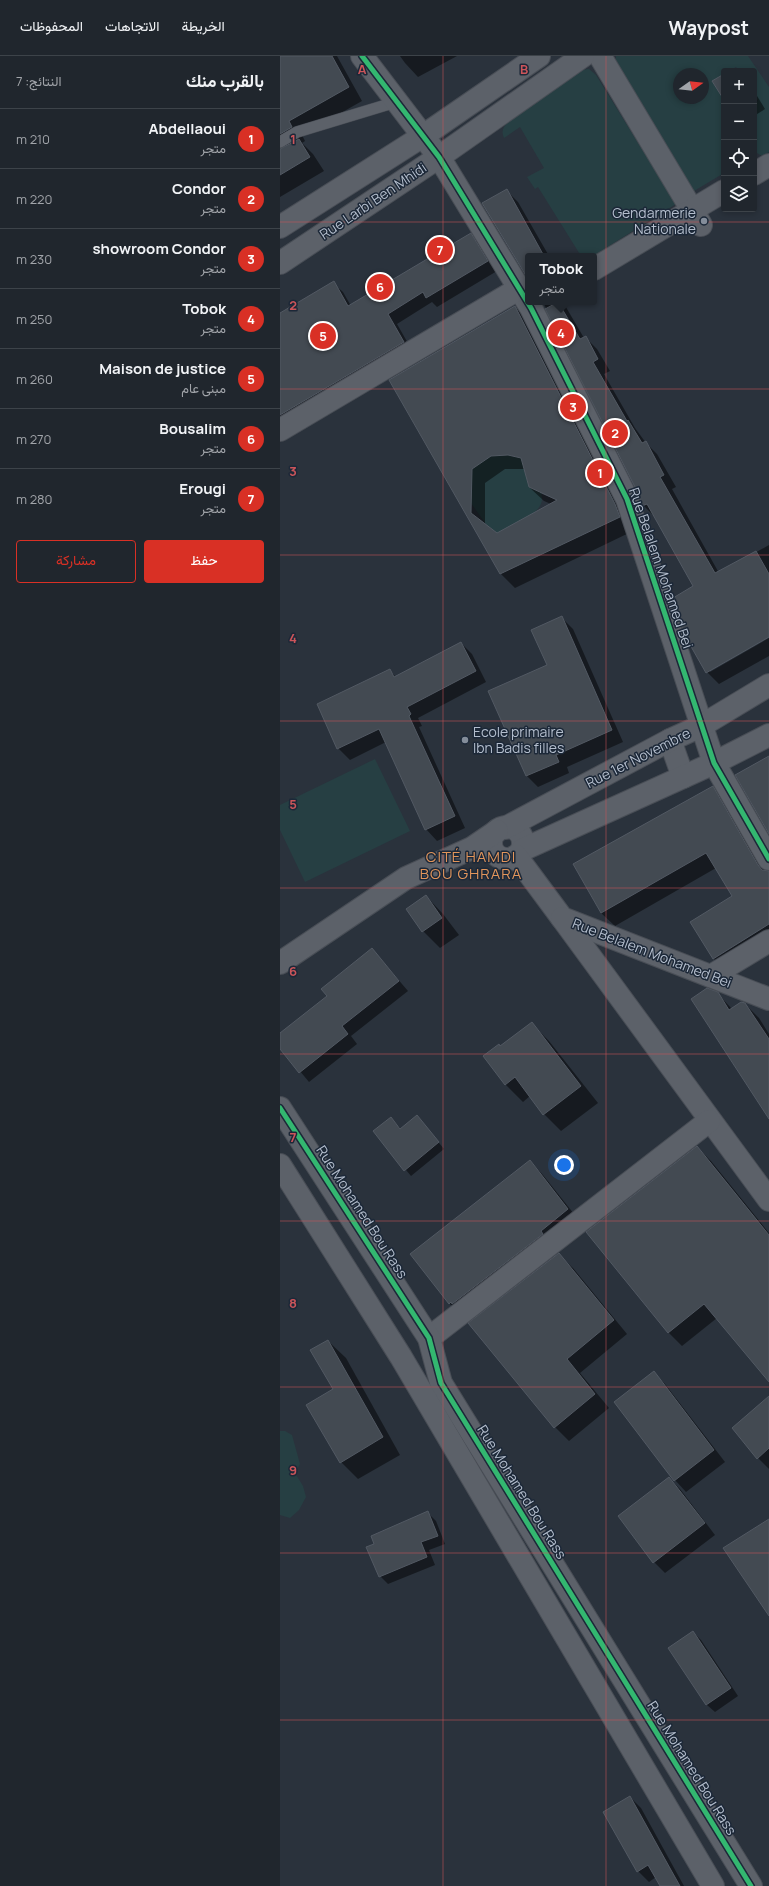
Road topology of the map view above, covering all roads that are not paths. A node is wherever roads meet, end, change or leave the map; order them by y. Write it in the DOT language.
graph roads {
  1 [pos="362,56"];
  2 [pos="539,56"];
  3 [pos="583,56"];
  4 [pos="600,56"];
  5 [pos="396,102"];
  6 [pos="423,136"];
  7 [pos="280,142"];
  8 [pos="439,158"];
  9 [pos="769,165"];
  10 [pos="757,172"];
  11 [pos="721,194"];
  12 [pos="696,217"];
  13 [pos="280,227"];
  14 [pos="280,263"];
  15 [pos="597,267"];
  16 [pos="520,288"];
  17 [pos="525,293"];
  18 [pos="536,305"];
  19 [pos="280,430"];
  20 [pos="769,685"];
  21 [pos="701,726"];
  22 [pos="769,735"];
  23 [pos="670,740"];
  24 [pos="714,763"];
  25 [pos="684,777"];
  26 [pos="501,829"];
  27 [pos="472,848"];
  28 [pos="513,855"];
  29 [pos="769,859"];
  30 [pos="562,918"];
  31 [pos="322,933"];
  32 [pos="769,941"];
  33 [pos="280,946"];
  34 [pos="280,963"];
  35 [pos="711,976"];
  36 [pos="769,999"];
  37 [pos="281,1112"];
  38 [pos="709,1120"];
  39 [pos="280,1165"];
  40 [pos="769,1200"];
  41 [pos="429,1338"];
  42 [pos="401,1357"];
  43 [pos="714,1886"];
  44 [pos="751,1886"];
  1 -- 5 [label="street, Rue Belalem Mohamed Bei"];
  2 -- 6 [label="street, Rue Larbi Ben Mhidi"];
  3 -- 8 [label="street, Rue Larbi Ben Mhidi"];
  4 -- 12 [label="street"];
  5 -- 6 [label="street, Rue Belalem Mohamed Bei"];
  5 -- 7 [label="lane"];
  6 -- 8 [label="street, Rue Belalem Mohamed Bei"];
  6 -- 13 [label="street, Rue Larbi Ben Mhidi"];
  8 -- 14 [label="street, Rue Larbi Ben Mhidi"];
  8 -- 16 [label="street, Rue Belalem Mohamed Bei"];
  9 -- 10 [label="street"];
  11 -- 12 [label="street"];
  12 -- 15 [label="street"];
  16 -- 17 [label="street, Rue Belalem Mohamed Bei"];
  16 -- 19 [label="street"];
  18 -- 21 [label="street, Rue Belalem Mohamed Bei"];
  20 -- 21 [label="street, Rue 1er Novembre"];
  21 -- 23 [label="street, Rue 1er Novembre"];
  21 -- 24 [label="street, Rue Belalem Mohamed Bei"];
  22 -- 24 [label="street"];
  23 -- 25 [label="street"];
  23 -- 26 [label="street, Rue 1er Novembre"];
  24 -- 25 [label="street"];
  24 -- 29 [label="street, Rue Belalem Mohamed Bei"];
  25 -- 28 [label="street"];
  26 -- 27 [label="street, Rue 1er Novembre"];
  26 -- 28 [label="street"];
  27 -- 28 [label="street"];
  27 -- 31 [label="street"];
  28 -- 30 [label="street, Rue Belalem Mohamed Bei"];
  30 -- 35 [label="street, Rue Belalem Mohamed Bei"];
  30 -- 38 [label="street"];
  31 -- 33 [label="street"];
  31 -- 34 [label="street"];
  32 -- 35 [label="street"];
  35 -- 36 [label="street, Rue Belalem Mohamed Bei"];
  37 -- 41 [label="street, Rue Mohamed Bou Rass"];
  38 -- 40 [label="street"];
  38 -- 41 [label="street"];
  39 -- 42 [label="street"];
  41 -- 42 [label="street"];
  41 -- 44 [label="street, Rue Mohamed Bou Rass"];
  42 -- 43 [label="street"];
}
